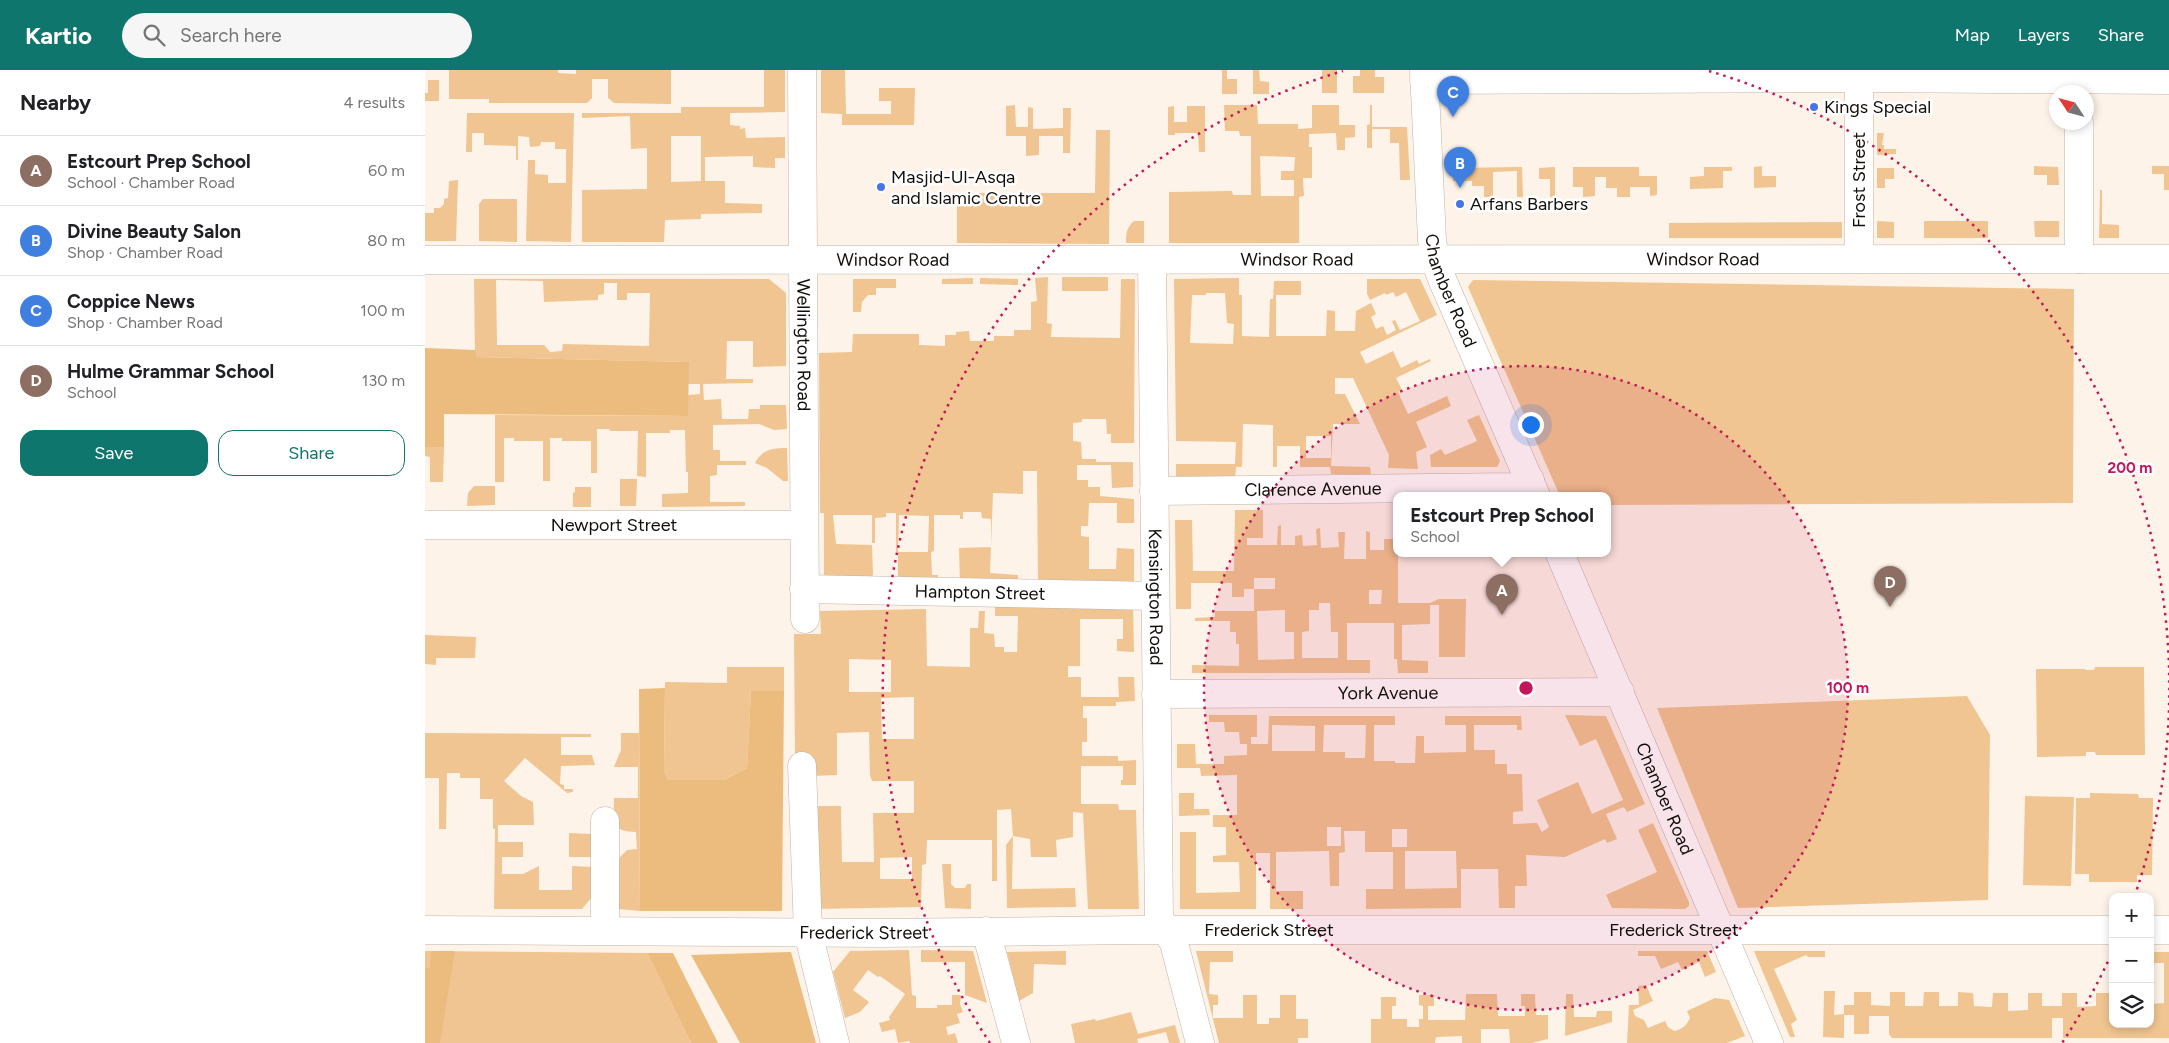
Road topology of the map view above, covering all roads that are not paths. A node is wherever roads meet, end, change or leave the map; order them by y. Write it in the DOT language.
graph roads {
  1 [pos="802,70"];
  2 [pos="1859,74"];
  3 [pos="1424,75"];
  4 [pos="2169,80"];
  5 [pos="2079,81"];
  6 [pos="2079,130"];
  7 [pos="1859,259"];
  8 [pos="2079,259"];
  9 [pos="2169,259"];
  10 [pos="425,260"];
  11 [pos="803,260"];
  12 [pos="1435,260"];
  13 [pos="1152,261"];
  14 [pos="1533,488"];
  15 [pos="1154,491"];
  16 [pos="425,525"];
  17 [pos="803,525"];
  18 [pos="1561,557"];
  19 [pos="804,589"];
  20 [pos="1155,596"];
  21 [pos="805,619"];
  22 [pos="1620,692"];
  23 [pos="1156,694"];
  24 [pos="802,766"];
  25 [pos="610,836"];
  26 [pos="425,930"];
  27 [pos="605,930"];
  28 [pos="986,930"];
  29 [pos="1167,930"];
  30 [pos="1721,930"];
  31 [pos="2109,930"];
  32 [pos="2154,930"];
  33 [pos="2169,930"];
  34 [pos="808,932"];
  35 [pos="835,1043"];
  36 [pos="1016,1043"];
  37 [pos="1200,1043"];
  38 [pos="1769,1043"];
  1 -- 11 [label="street, Wellington Road"];
  2 -- 3 [label="street"];
  2 -- 5 [label="street"];
  2 -- 7 [label="street, Frost Street"];
  3 -- 12 [label="street, Chamber Road"];
  4 -- 5 [label="street"];
  6 -- 8 [label="street"];
  7 -- 8 [label="street, Windsor Road"];
  7 -- 12 [label="street, Windsor Road"];
  8 -- 9 [label="street, Windsor Road"];
  10 -- 11 [label="street, Windsor Road"];
  11 -- 13 [label="street, Windsor Road"];
  11 -- 17 [label="street, Wellington Road"];
  12 -- 13 [label="street, Windsor Road"];
  12 -- 14 [label="street, Chamber Road"];
  13 -- 15 [label="street, Kensington Road"];
  14 -- 15 [label="street, Clarence Avenue"];
  15 -- 20 [label="street, Kensington Road"];
  16 -- 17 [label="street, Newport Street"];
  17 -- 19 [label="street, Wellington Road"];
  18 -- 22 [label="street, Chamber Road"];
  19 -- 20 [label="street, Hampton Street"];
  19 -- 21 [label="street, Wellington Road"];
  20 -- 23 [label="street, Kensington Road"];
  22 -- 23 [label="street, York Avenue"];
  22 -- 30 [label="street, Chamber Road"];
  23 -- 29 [label="street, Kensington Road"];
  24 -- 34 [label="street"];
  25 -- 27 [label="street"];
  26 -- 27 [label="street, Frederick Street"];
  27 -- 34 [label="street, Frederick Street"];
  28 -- 29 [label="street, Frederick Street"];
  28 -- 34 [label="street, Frederick Street"];
  28 -- 36 [label="street"];
  29 -- 30 [label="street, Frederick Street"];
  29 -- 37 [label="street, Kensington Road"];
  30 -- 31 [label="street, Frederick Street"];
  30 -- 38 [label="street, Chamber Road"];
  32 -- 33 [label="street"];
  34 -- 35 [label="street"];
}
